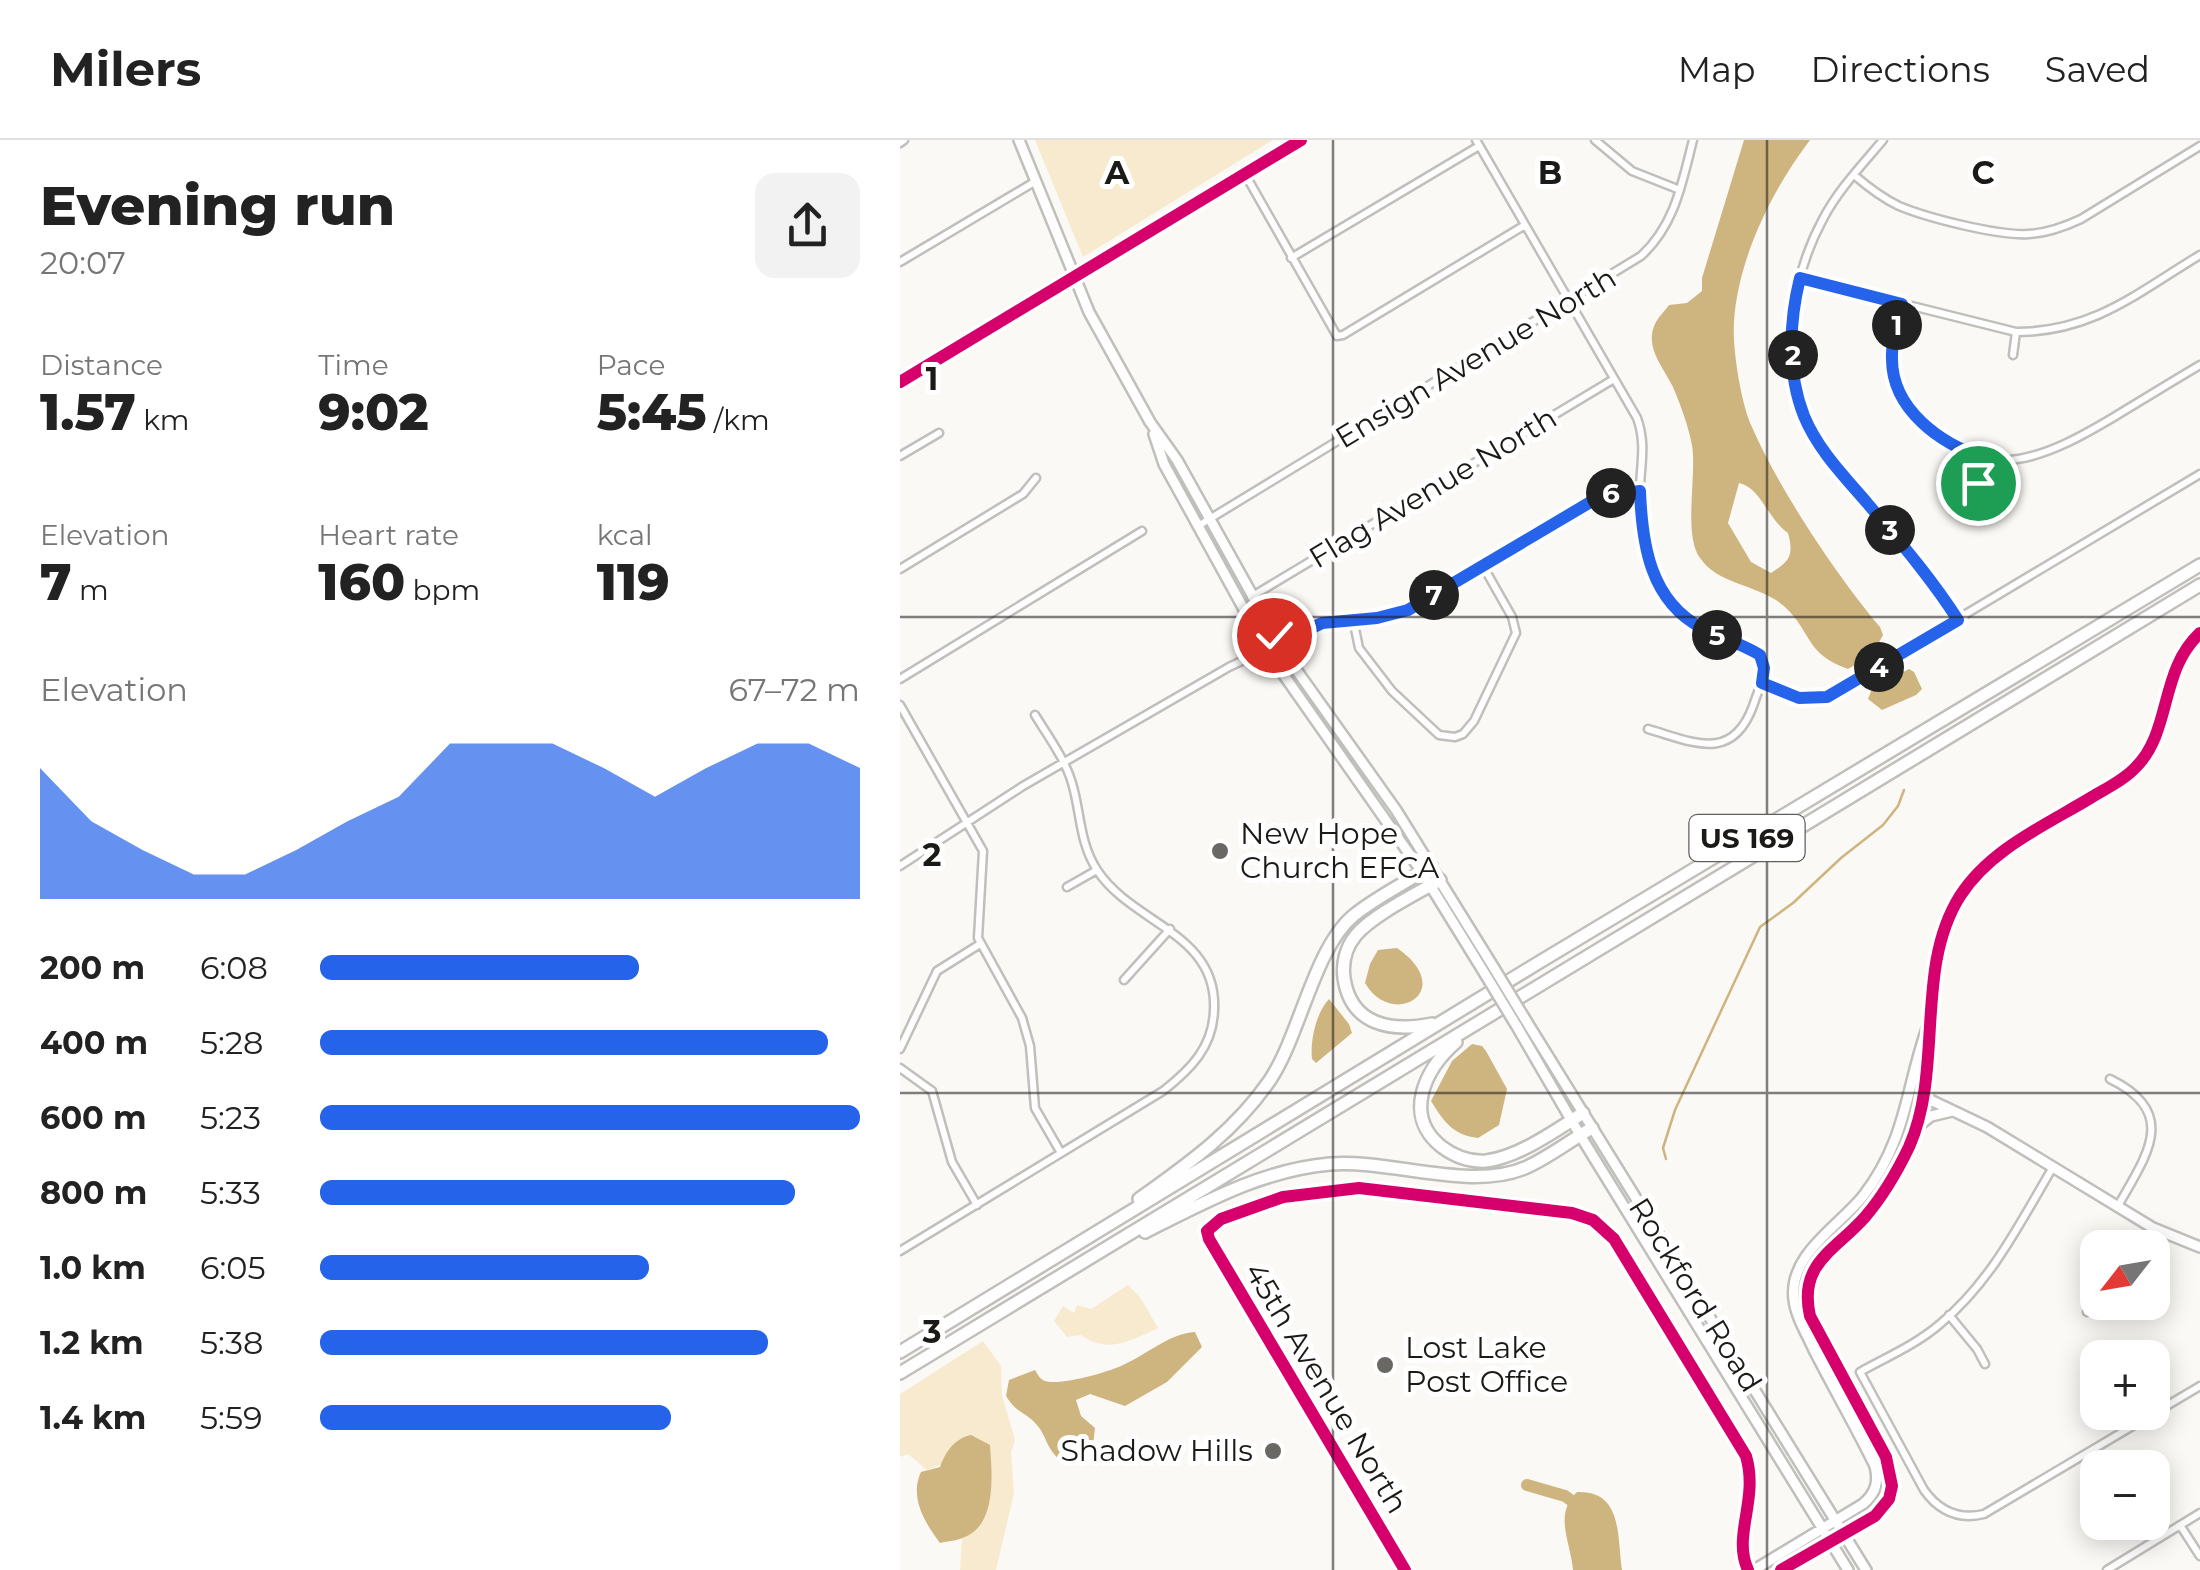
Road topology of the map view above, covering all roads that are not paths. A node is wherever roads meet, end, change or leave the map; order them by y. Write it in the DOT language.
graph roads {
  1 [pos="1019,140"];
  2 [pos="1301,140"];
  3 [pos="1595,140"];
  4 [pos="1693,140"];
  5 [pos="1884,140"];
  6 [pos="1478,143"];
  7 [pos="2200,146"];
  8 [pos="1245,174"];
  9 [pos="1854,175"];
  10 [pos="1036,181"];
  11 [pos="1680,190"];
  12 [pos="1525,226"];
  13 [pos="2200,255"];
  14 [pos="1291,258"];
  15 [pos="900,262"];
  16 [pos="1073,278"];
  17 [pos="1800,278"];
  18 [pos="1569,302"];
  19 [pos="1902,304"];
  20 [pos="2016,332"];
  21 [pos="2013,355"];
  22 [pos="2200,365"];
  23 [pos="1614,379"];
  24 [pos="900,382"];
  25 [pos="1150,422"];
  26 [pos="938,433"];
  27 [pos="900,456"];
  28 [pos="1984,458"];
  29 [pos="2200,474"];
  30 [pos="1036,478"];
  31 [pos="1978,483"];
  32 [pos="1640,491"];
  33 [pos="1209,519"];
  34 [pos="1198,526"];
  35 [pos="1142,532"];
  36 [pos="2200,565"];
  37 [pos="1482,566"];
  38 [pos="900,569"];
  39 [pos="2200,584"];
  40 [pos="1251,596"];
  41 [pos="1353,619"];
  42 [pos="1958,620"];
  43 [pos="2200,633"];
  44 [pos="1279,644"];
  45 [pos="1266,651"];
  46 [pos="900,679"];
  47 [pos="1762,683"];
  48 [pos="900,705"];
  49 [pos="1036,715"];
  50 [pos="1648,729"];
  51 [pos="1063,763"];
  52 [pos="969,824"];
  53 [pos="900,866"];
  54 [pos="1427,869"];
  55 [pos="1098,870"];
  56 [pos="1435,882"];
  57 [pos="1067,887"];
  58 [pos="1170,929"];
  59 [pos="980,944"];
  60 [pos="1124,980"];
  61 [pos="1930,1020"];
  62 [pos="1441,1022"];
  63 [pos="1468,1030"];
  64 [pos="900,1049"];
  65 [pos="900,1068"];
  66 [pos="2110,1079"];
  67 [pos="1912,1092"];
  68 [pos="1925,1098"];
  69 [pos="1954,1110"];
  70 [pos="1578,1116"];
  71 [pos="1915,1129"];
  72 [pos="1586,1131"];
  73 [pos="1061,1154"];
  74 [pos="2053,1167"];
  75 [pos="977,1204"];
  76 [pos="2118,1206"];
  77 [pos="2153,1228"];
  78 [pos="1093,1235"];
  79 [pos="2200,1247"];
  80 [pos="900,1251"];
  81 [pos="1083,1264"];
  82 [pos="1949,1315"];
  83 [pos="900,1352"];
  84 [pos="1985,1364"];
  85 [pos="900,1373"];
  86 [pos="2200,1386"];
  87 [pos="2200,1514"];
  88 [pos="1835,1522"];
  89 [pos="2180,1526"];
  90 [pos="1822,1529"];
  91 [pos="1844,1535"];
  92 [pos="1829,1541"];
  93 [pos="2200,1556"];
  94 [pos="1405,1570"];
  95 [pos="1751,1570"];
  96 [pos="1781,1570"];
  97 [pos="1848,1570"];
  98 [pos="1866,1570"];
  99 [pos="2107,1570"];
  1 -- 10 [label="main road"];
  2 -- 8 [label="main road"];
  3 -- 11 [label="street"];
  4 -- 11 [label="street, Ensign Avenue North"];
  5 -- 9 [label="street"];
  6 -- 12 [label="street"];
  6 -- 14 [label="street"];
  7 -- 9 [label="street"];
  8 -- 14 [label="street"];
  8 -- 16 [label="main road"];
  9 -- 17 [label="street"];
  10 -- 15 [label="street"];
  10 -- 16 [label="main road"];
  11 -- 18 [label="street, Ensign Avenue North"];
  12 -- 14 [label="street"];
  12 -- 18 [label="street"];
  13 -- 20 [label="street"];
  16 -- 24 [label="main road"];
  16 -- 25 [label="main road"];
  17 -- 19 [label="street"];
  17 -- 42 [label="street"];
  18 -- 23 [label="street"];
  18 -- 33 [label="street, Ensign Avenue North"];
  19 -- 20 [label="street"];
  19 -- 28 [label="street"];
  20 -- 21 [label="street"];
  22 -- 28 [label="street"];
  23 -- 32 [label="street"];
  23 -- 40 [label="street, Flag Avenue North"];
  25 -- 33 [label="main road"];
  25 -- 34 [label="main road"];
  26 -- 27 [label="street"];
  28 -- 31 [label="street"];
  29 -- 42 [label="street"];
  30 -- 38 [label="street"];
  32 -- 37 [label="street"];
  32 -- 47 [label="street"];
  33 -- 34 [label="street, Ensign Avenue North"];
  33 -- 40 [label="main road"];
  34 -- 45 [label="main road"];
  35 -- 46 [label="street"];
  36 -- 62 [label="highway, US 169"];
  37 -- 41 [label="street"];
  37 -- 41 [label="street"];
  39 -- 63 [label="highway, US 169"];
  40 -- 44 [label="main road"];
  41 -- 44 [label="street"];
  42 -- 47 [label="street"];
  43 -- 61 [label="main road"];
  44 -- 45 [label="street"];
  44 -- 54 [label="main road"];
  45 -- 51 [label="street"];
  45 -- 54 [label="main road"];
  47 -- 50 [label="street"];
  48 -- 52 [label="street"];
  49 -- 51 [label="street"];
  51 -- 52 [label="street"];
  51 -- 55 [label="street"];
  52 -- 53 [label="street"];
  52 -- 59 [label="street"];
  54 -- 56 [label="main road, Rockford Road"];
  54 -- 78 [label="highway"];
  55 -- 57 [label="street"];
  55 -- 58 [label="street"];
  56 -- 62 [label="highway"];
  56 -- 70 [label="main road, Rockford Road, bridge"];
  58 -- 60 [label="street"];
  58 -- 73 [label="street"];
  59 -- 64 [label="street"];
  59 -- 73 [label="street"];
  61 -- 67 [label="main road"];
  61 -- 68 [label="main road"];
  62 -- 78 [label="highway, US 169"];
  63 -- 70 [label="highway"];
  63 -- 81 [label="highway, US 169"];
  65 -- 75 [label="street"];
  66 -- 76 [label="street"];
  67 -- 68 [label="main road"];
  67 -- 88 [label="main road"];
  68 -- 69 [label="main road"];
  68 -- 71 [label="main road"];
  69 -- 71 [label="main road"];
  69 -- 74 [label="main road"];
  70 -- 72 [label="main road, Rockford Road"];
  71 -- 91 [label="main road"];
  72 -- 81 [label="highway"];
  72 -- 88 [label="main road, Rockford Road"];
  72 -- 90 [label="main road, Rockford Road"];
  73 -- 75 [label="street"];
  74 -- 76 [label="main road"];
  74 -- 82 [label="street"];
  75 -- 80 [label="street"];
  76 -- 77 [label="main road"];
  77 -- 79 [label="main road"];
  78 -- 83 [label="highway, US 169"];
  81 -- 85 [label="highway, US 169"];
  82 -- 84 [label="street"];
  82 -- 86 [label="street"];
  87 -- 89 [label="street"];
  88 -- 90 [label="main road"];
  88 -- 91 [label="main road, Rockford Road"];
  89 -- 93 [label="street"];
  89 -- 99 [label="street"];
  90 -- 92 [label="main road, Rockford Road"];
  90 -- 95 [label="main road"];
  91 -- 92 [label="main road"];
  91 -- 98 [label="main road, Rockford Road"];
  92 -- 96 [label="main road"];
  92 -- 97 [label="main road, Rockford Road"];
  94 -- 95 [label="street, 45th Avenue North"];
}
